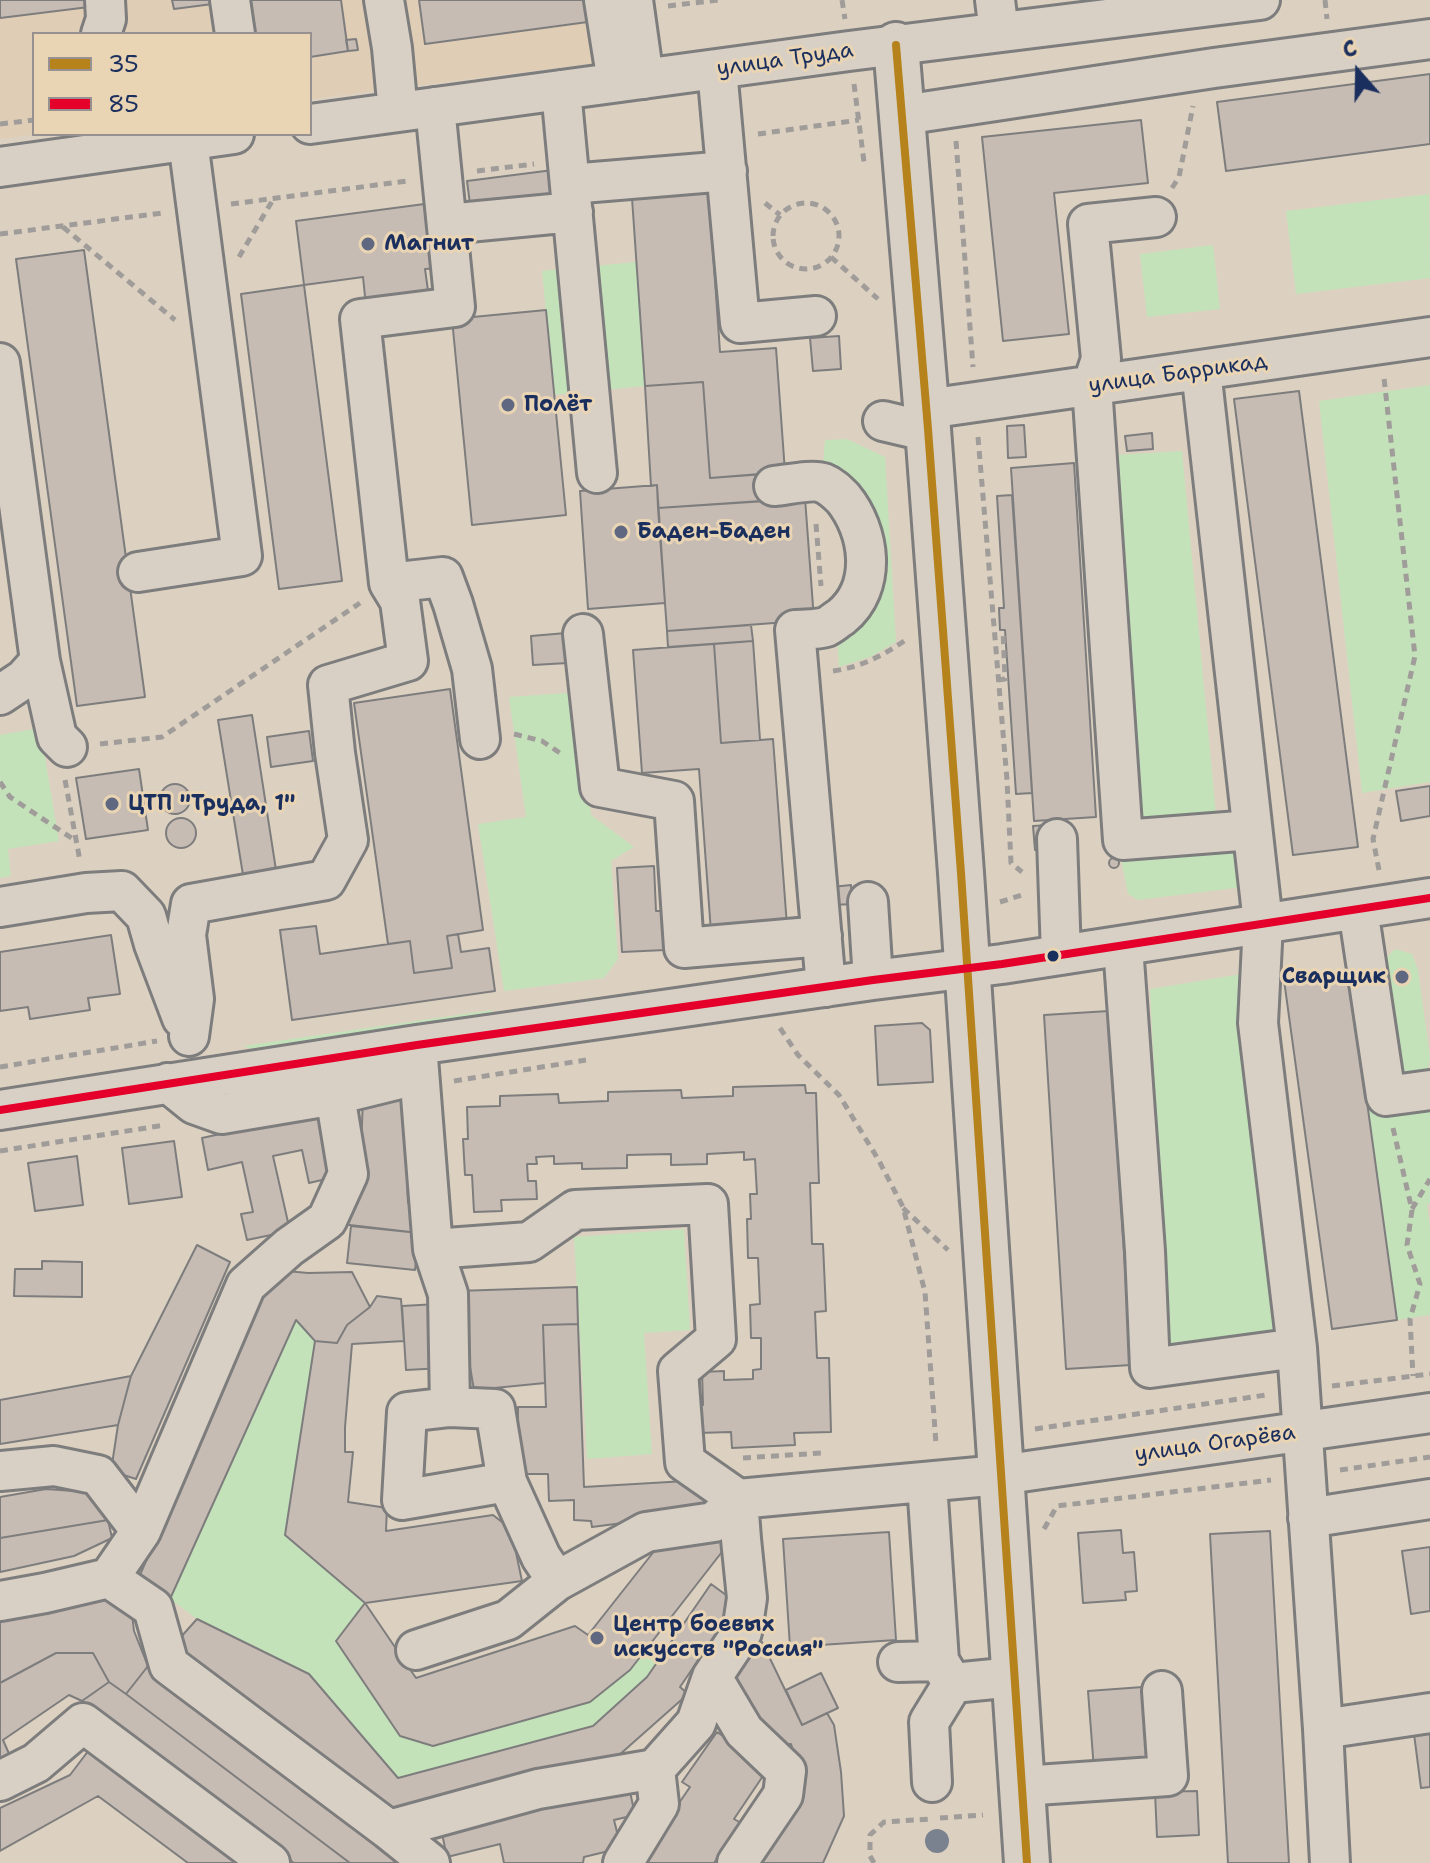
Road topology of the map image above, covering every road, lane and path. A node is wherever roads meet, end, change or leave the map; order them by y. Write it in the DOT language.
graph roads {
  1 [pos="105,0"];
  2 [pos="230,0"];
  3 [pos="384,0"];
  4 [pos="718,0"];
  5 [pos="1242,2"];
  6 [pos="624,3"];
  7 [pos="997,16"];
  8 [pos="102,32"];
  9 [pos="235,32"];
  10 [pos="1430,39"];
  11 [pos="896,45"];
  12 [pos="1225,67"];
  13 [pos="717,69"];
  14 [pos="631,81"];
  15 [pos="561,90"];
  16 [pos="954,106"];
  17 [pos="435,107"];
  18 [pos="398,112"];
  19 [pos="903,115"];
  20 [pos="32,120"];
  21 [pos="0,124"];
  22 [pos="312,124"];
  23 [pos="221,136"];
  24 [pos="188,141"];
  25 [pos="106,143"];
  26 [pos="0,167"];
  27 [pos="727,171"];
  28 [pos="274,198"];
  29 [pos="571,198"];
  30 [pos="1156,217"];
  31 [pos="447,224"];
  32 [pos="62,226"];
  33 [pos="831,257"];
  34 [pos="881,302"];
  35 [pos="210,306"];
  36 [pos="816,316"];
  37 [pos="1430,337"];
  38 [pos="216,354"];
  39 [pos="972,358"];
  40 [pos="0,363"];
  41 [pos="1383,369"];
  42 [pos="1201,370"];
  43 [pos="1092,386"];
  44 [pos="928,419"];
  45 [pos="883,421"];
  46 [pos="597,473"];
  47 [pos="774,486"];
  48 [pos="809,546"];
  49 [pos="810,564"];
  50 [pos="138,572"];
  51 [pos="389,583"];
  52 [pos="1003,630"];
  53 [pos="583,634"];
  54 [pos="909,638"];
  55 [pos="40,661"];
  56 [pos="829,672"];
  57 [pos="998,680"];
  58 [pos="0,695"];
  59 [pos="480,739"];
  60 [pos="62,742"];
  61 [pos="0,782"];
  62 [pos="1252,830"];
  63 [pos="1057,839"];
  64 [pos="77,842"];
  65 [pos="1379,870"];
  66 [pos="86,893"];
  67 [pos="1430,898"];
  68 [pos="868,902"];
  69 [pos="0,907"];
  70 [pos="1358,909"];
  71 [pos="1263,923"];
  72 [pos="822,936"];
  73 [pos="1123,946"];
  74 [pos="684,948"];
  75 [pos="1061,955"];
  76 [pos="967,968"];
  77 [pos="873,980"];
  78 [pos="826,987"];
  79 [pos="689,1007"];
  80 [pos="779,1027"];
  81 [pos="189,1036"];
  82 [pos="417,1045"];
  83 [pos="185,1089"];
  84 [pos="1430,1090"];
  85 [pos="335,1095"];
  86 [pos="1386,1096"];
  87 [pos="0,1110"];
  88 [pos="0,1151"];
  89 [pos="1430,1179"];
  90 [pos="903,1207"];
  91 [pos="1412,1210"];
  92 [pos="433,1249"];
  93 [pos="948,1250"];
  94 [pos="1297,1348"];
  95 [pos="1430,1374"];
  96 [pos="1413,1376"];
  97 [pos="1300,1390"];
  98 [pos="450,1407"];
  99 [pos="1430,1413"];
  100 [pos="1035,1429"];
  101 [pos="1303,1431"];
  102 [pos="936,1444"];
  103 [pos="1430,1457"];
  104 [pos="0,1471"];
  105 [pos="1000,1475"];
  106 [pos="1306,1475"];
  107 [pos="507,1482"];
  108 [pos="927,1483"];
  109 [pos="738,1499"];
  110 [pos="1430,1499"];
  111 [pos="1308,1518"];
  112 [pos="141,1531"];
  113 [pos="1004,1535"];
  114 [pos="109,1578"];
  115 [pos="557,1581"];
  116 [pos="0,1601"];
  117 [pos="416,1650"];
  118 [pos="898,1662"];
  119 [pos="946,1672"];
  120 [pos="712,1677"];
  121 [pos="1014,1677"];
  122 [pos="1162,1691"];
  123 [pos="1430,1713"];
  124 [pos="1323,1729"];
  125 [pos="655,1769"];
  126 [pos="0,1781"];
  127 [pos="932,1782"];
  128 [pos="1022,1786"];
  129 [pos="983,1815"];
  130 [pos="389,1830"];
  131 [pos="270,1863"];
  132 [pos="430,1863"];
  133 [pos="623,1863"];
  134 [pos="737,1863"];
  135 [pos="874,1863"];
  136 [pos="1027,1863"];
  137 [pos="1330,1863"];
  1 -- 8 [label="street"];
  2 -- 9 [label="street"];
  3 -- 18 [label="street"];
  4 -- 6 [label="path"];
  5 -- 7 [label="street, улица Труда"];
  5 -- 12 [label="street"];
  6 -- 14 [label="street"];
  7 -- 11 [label="street, улица Труда"];
  10 -- 12 [label="street"];
  11 -- 13 [label="street, улица Труда"];
  11 -- 19 [label="main road"];
  12 -- 16 [label="street"];
  12 -- 30 [label="path"];
  13 -- 14 [label="street, улица Труда"];
  13 -- 27 [label="street"];
  14 -- 15 [label="street, улица Труда"];
  15 -- 17 [label="street, улица Труда"];
  15 -- 29 [label="street"];
  16 -- 19 [label="street"];
  16 -- 39 [label="path"];
  17 -- 18 [label="street, улица Труда"];
  17 -- 31 [label="street"];
  18 -- 22 [label="street, улица Труда"];
  19 -- 44 [label="main road"];
  20 -- 21 [label="path"];
  23 -- 24 [label="street"];
  24 -- 25 [label="street"];
  24 -- 35 [label="street"];
  25 -- 26 [label="street"];
  27 -- 29 [label="street"];
  27 -- 36 [label="street"];
  28 -- 35 [label="path"];
  29 -- 31 [label="street"];
  29 -- 46 [label="street"];
  30 -- 43 [label="street"];
  31 -- 51 [label="street"];
  32 -- 38 [label="path"];
  33 -- 33 [label="path"];
  33 -- 34 [label="path"];
  35 -- 38 [label="street"];
  37 -- 42 [label="street, улица Баррикад"];
  38 -- 50 [label="street"];
  40 -- 55 [label="street"];
  41 -- 65 [label="path"];
  42 -- 43 [label="street, улица Баррикад"];
  42 -- 62 [label="street"];
  43 -- 44 [label="street, улица Баррикад"];
  43 -- 62 [label="street"];
  44 -- 45 [label="street, улица Баррикад"];
  44 -- 76 [label="main road"];
  47 -- 72 [label="street"];
  48 -- 49 [label="path"];
  51 -- 59 [label="street"];
  51 -- 60 [label="path"];
  51 -- 81 [label="street"];
  52 -- 57 [label="path"];
  53 -- 74 [label="street"];
  54 -- 56 [label="path"];
  55 -- 58 [label="street"];
  55 -- 60 [label="street"];
  60 -- 64 [label="path"];
  61 -- 64 [label="path"];
  62 -- 71 [label="street"];
  63 -- 75 [label="street"];
  64 -- 66 [label="path"];
  66 -- 69 [label="street"];
  66 -- 81 [label="street"];
  67 -- 70 [label="street"];
  68 -- 77 [label="street"];
  70 -- 71 [label="street"];
  70 -- 86 [label="street"];
  71 -- 73 [label="street"];
  71 -- 94 [label="street"];
  72 -- 74 [label="street"];
  72 -- 78 [label="street"];
  73 -- 75 [label="street"];
  73 -- 94 [label="street"];
  74 -- 79 [label="street"];
  75 -- 76 [label="street"];
  76 -- 77 [label="street"];
  76 -- 105 [label="main road"];
  77 -- 78 [label="street"];
  78 -- 79 [label="street"];
  79 -- 82 [label="street"];
  80 -- 90 [label="path"];
  81 -- 83 [label="street"];
  82 -- 83 [label="street"];
  82 -- 85 [label="street"];
  82 -- 92 [label="street"];
  83 -- 85 [label="street"];
  83 -- 87 [label="street"];
  83 -- 88 [label="path"];
  84 -- 86 [label="street"];
  85 -- 112 [label="street"];
  86 -- 91 [label="path"];
  89 -- 91 [label="path"];
  90 -- 93 [label="path"];
  90 -- 102 [label="path"];
  91 -- 96 [label="path"];
  92 -- 98 [label="street"];
  92 -- 109 [label="street"];
  94 -- 97 [label="street"];
  95 -- 96 [label="path"];
  96 -- 97 [label="path"];
  97 -- 100 [label="path"];
  97 -- 101 [label="street"];
  98 -- 107 [label="street"];
  98 -- 107 [label="street"];
  99 -- 101 [label="street, улица Огарёва"];
  101 -- 105 [label="street, улица Огарёва"];
  101 -- 106 [label="street"];
  103 -- 106 [label="path"];
  104 -- 112 [label="street"];
  105 -- 108 [label="street, улица Огарёва"];
  105 -- 113 [label="main road"];
  106 -- 111 [label="street"];
  106 -- 113 [label="path"];
  107 -- 115 [label="street"];
  108 -- 109 [label="street, улица Огарёва"];
  108 -- 119 [label="street"];
  109 -- 115 [label="street"];
  109 -- 120 [label="street"];
  110 -- 111 [label="street"];
  111 -- 124 [label="street"];
  112 -- 114 [label="street"];
  113 -- 121 [label="main road"];
  114 -- 116 [label="street"];
  114 -- 130 [label="street"];
  115 -- 117 [label="street"];
  118 -- 119 [label="street"];
  119 -- 121 [label="street"];
  119 -- 127 [label="street"];
  120 -- 125 [label="street"];
  120 -- 134 [label="street"];
  121 -- 128 [label="main road"];
  122 -- 128 [label="street"];
  123 -- 124 [label="street"];
  124 -- 137 [label="street"];
  125 -- 130 [label="street"];
  125 -- 133 [label="street"];
  126 -- 131 [label="street"];
  128 -- 136 [label="main road"];
  129 -- 135 [label="path"];
  130 -- 132 [label="street"];
}
